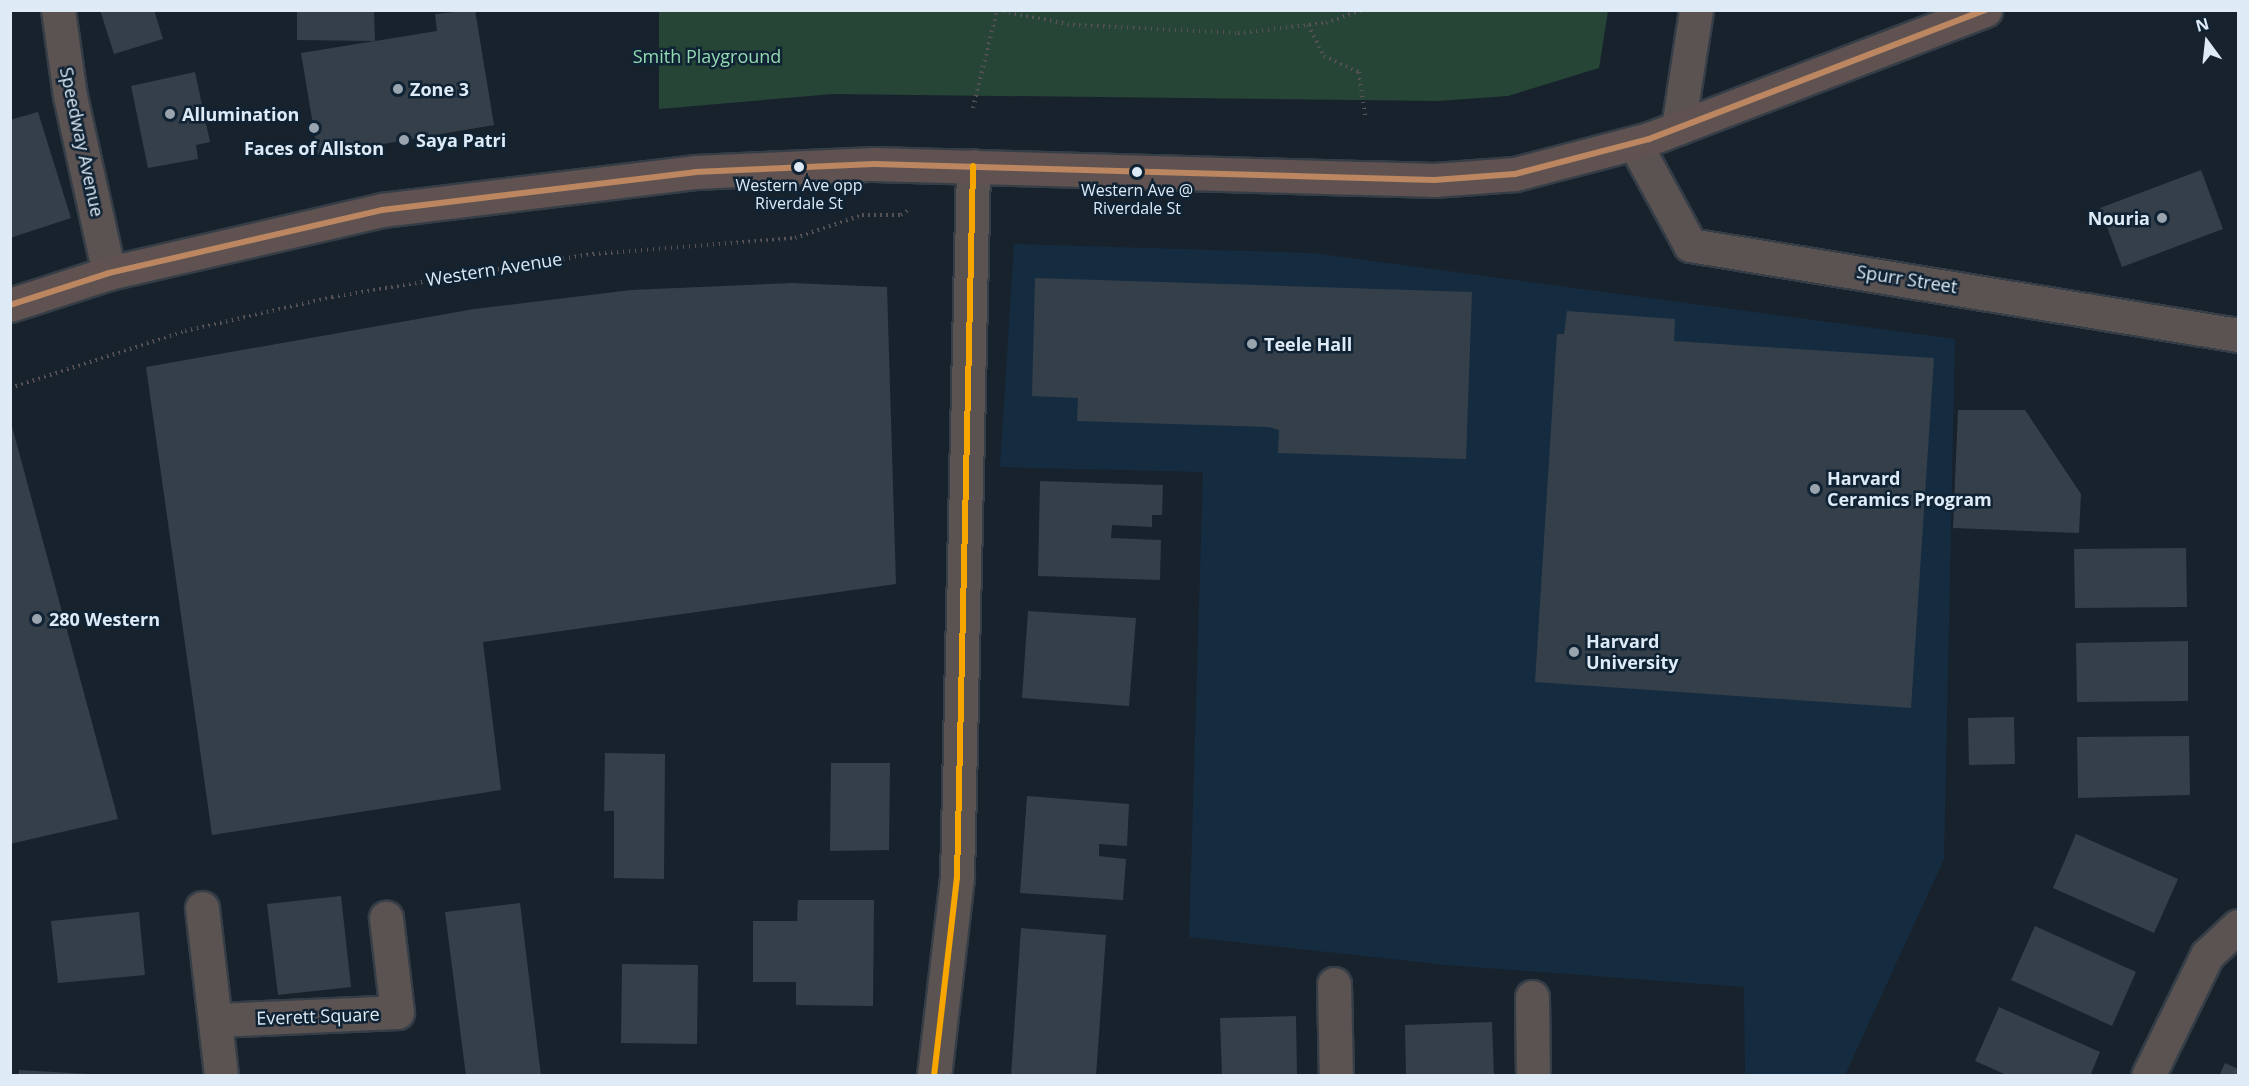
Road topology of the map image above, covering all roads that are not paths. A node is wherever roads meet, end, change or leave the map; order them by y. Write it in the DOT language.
graph roads {
  1 [pos="58,10"];
  2 [pos="1696,10"];
  3 [pos="1985,10"];
  4 [pos="1678,128"];
  5 [pos="1635,144"];
  6 [pos="973,166"];
  7 [pos="110,273"];
  8 [pos="10,305"];
  9 [pos="2238,335"];
  10 [pos="202,908"];
  11 [pos="386,918"];
  12 [pos="2238,926"];
  13 [pos="1334,984"];
  14 [pos="1532,997"];
  15 [pos="216,1020"];
  16 [pos="221,1076"];
  17 [pos="934,1076"];
  18 [pos="1336,1076"];
  19 [pos="1533,1076"];
  20 [pos="2148,1076"];
  1 -- 7 [label="street, Speedway Avenue"];
  2 -- 4 [label="street"];
  3 -- 4 [label="main road"];
  4 -- 5 [label="main road"];
  5 -- 6 [label="main road"];
  5 -- 9 [label="street, Spurr Street"];
  6 -- 7 [label="main road"];
  6 -- 17 [label="street"];
  7 -- 8 [label="main road"];
  10 -- 15 [label="street"];
  11 -- 15 [label="street, Everett Square"];
  12 -- 20 [label="street"];
  13 -- 18 [label="street"];
  14 -- 19 [label="street"];
  15 -- 16 [label="street"];
}
